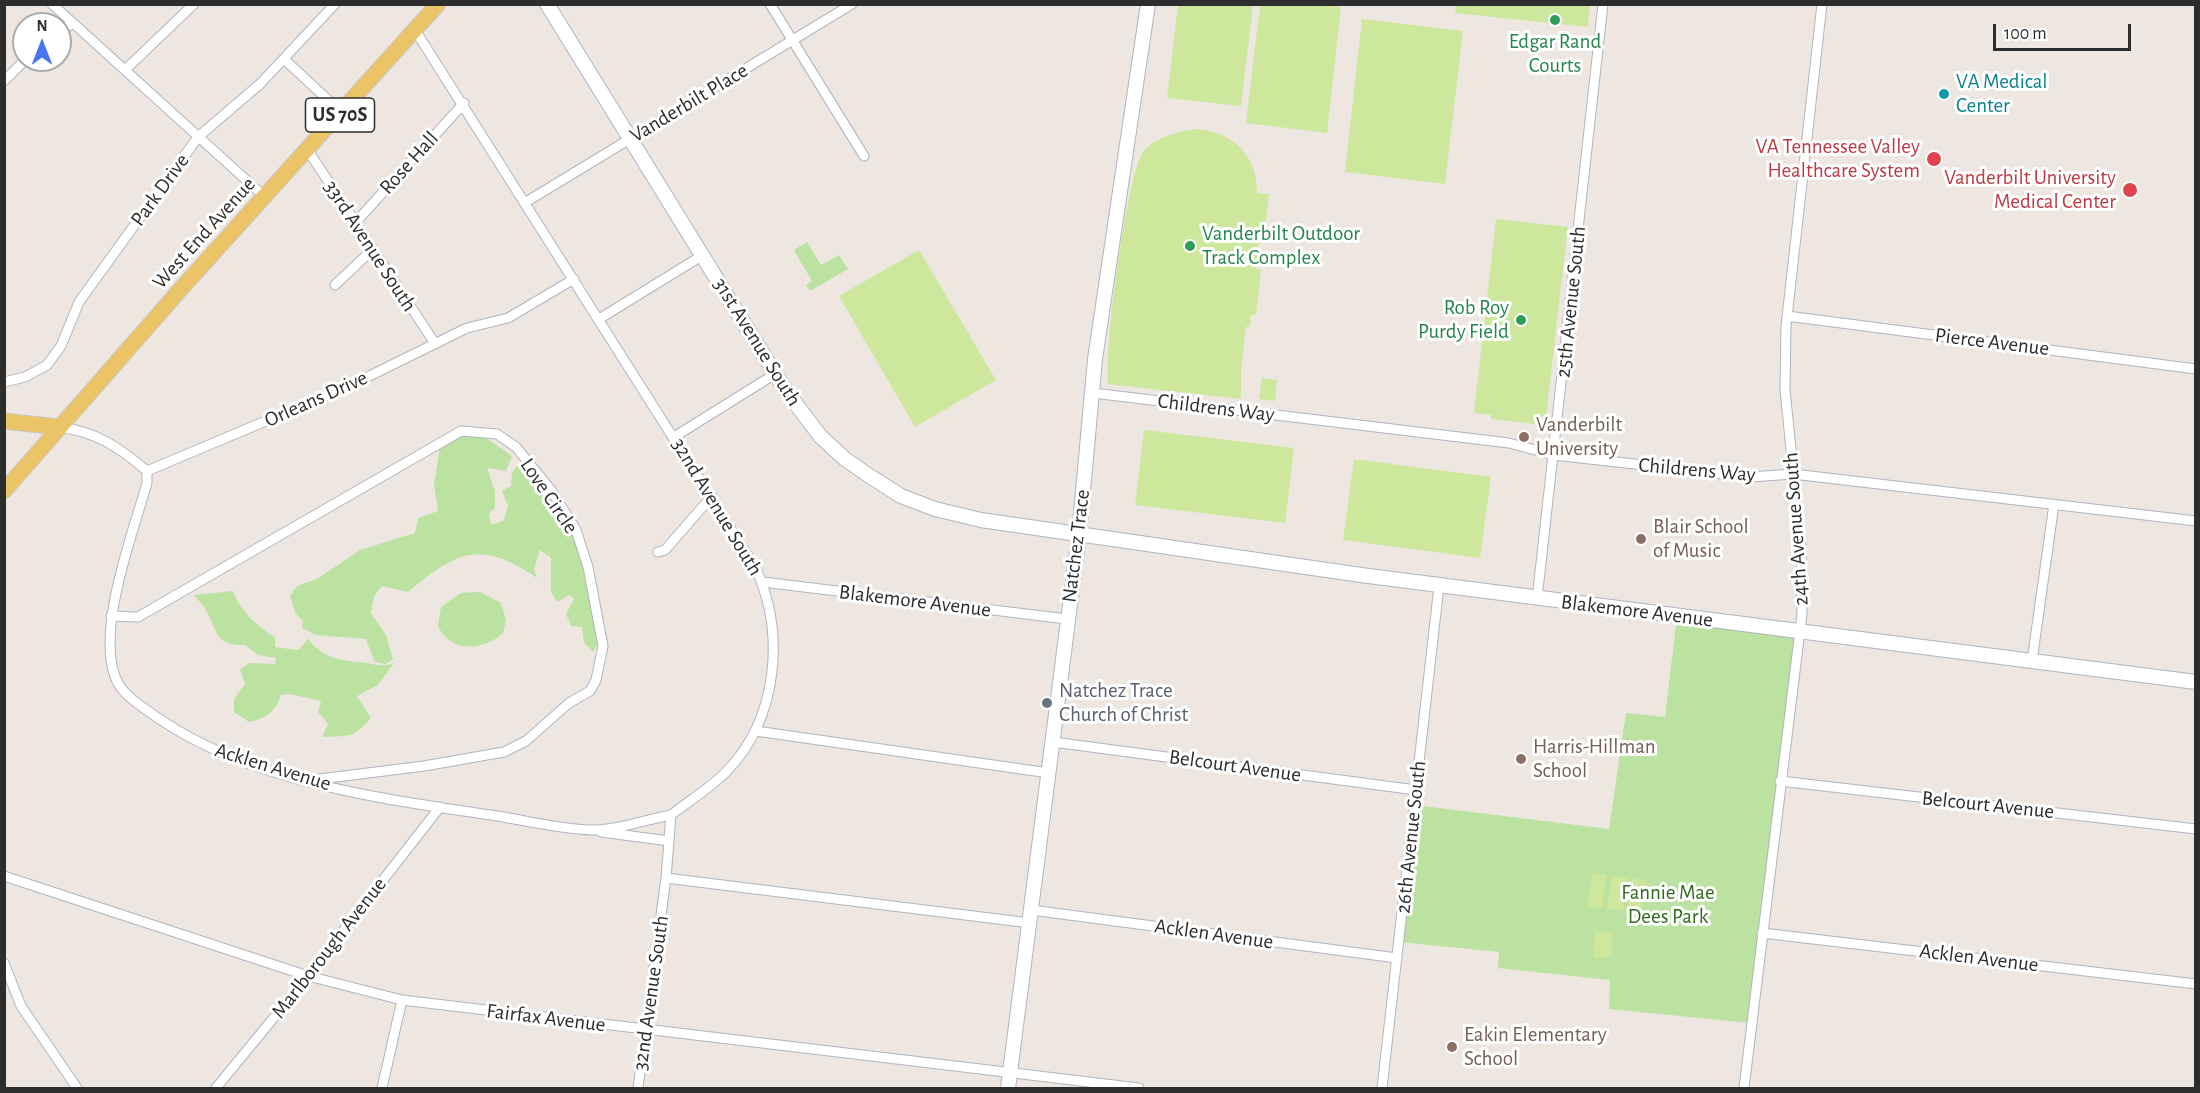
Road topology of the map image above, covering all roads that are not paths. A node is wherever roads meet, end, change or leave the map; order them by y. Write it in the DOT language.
graph roads {
  1 [pos="194,4"];
  2 [pos="335,4"];
  3 [pos="546,4"];
  4 [pos="770,4"];
  5 [pos="852,4"];
  6 [pos="1148,4"];
  7 [pos="1603,4"];
  8 [pos="1821,4"];
  9 [pos="431,7"];
  10 [pos="72,23"];
  11 [pos="415,30"];
  12 [pos="792,41"];
  13 [pos="284,59"];
  14 [pos="126,69"];
  15 [pos="464,103"];
  16 [pos="342,113"];
  17 [pos="198,137"];
  18 [pos="630,138"];
  19 [pos="307,149"];
  20 [pos="864,156"];
  21 [pos="265,197"];
  22 [pos="526,201"];
  23 [pos="355,223"];
  24 [pos="372,250"];
  25 [pos="703,255"];
  26 [pos="574,279"];
  27 [pos="335,285"];
  28 [pos="1787,316"];
  29 [pos="599,318"];
  30 [pos="434,342"];
  31 [pos="2196,369"];
  32 [pos="775,374"];
  33 [pos="4,382"];
  34 [pos="1093,393"];
  35 [pos="4,420"];
  36 [pos="58,428"];
  37 [pos="674,437"];
  38 [pos="1554,455"];
  39 [pos="147,471"];
  40 [pos="1793,474"];
  41 [pos="4,491"];
  42 [pos="712,496"];
  43 [pos="2054,504"];
  44 [pos="2196,520"];
  45 [pos="1079,535"];
  46 [pos="658,552"];
  47 [pos="763,582"];
  48 [pos="1439,585"];
  49 [pos="1537,599"];
  50 [pos="111,616"];
  51 [pos="1067,619"];
  52 [pos="1799,631"];
  53 [pos="2032,661"];
  54 [pos="2196,682"];
  55 [pos="756,731"];
  56 [pos="1053,742"];
  57 [pos="1049,773"];
  58 [pos="304,780"];
  59 [pos="1780,781"];
  60 [pos="1416,790"];
  61 [pos="440,807"];
  62 [pos="671,815"];
  63 [pos="2196,829"];
  64 [pos="593,831"];
  65 [pos="669,841"];
  66 [pos="4,876"];
  67 [pos="666,878"];
  68 [pos="1030,917"];
  69 [pos="1761,933"];
  70 [pos="1397,958"];
  71 [pos="4,963"];
  72 [pos="308,976"];
  73 [pos="2196,984"];
  74 [pos="402,1000"];
  75 [pos="645,1031"];
  76 [pos="1008,1082"];
  77 [pos="77,1089"];
  78 [pos="216,1089"];
  79 [pos="382,1089"];
  80 [pos="638,1089"];
  81 [pos="1139,1089"];
  82 [pos="1382,1089"];
  83 [pos="1744,1089"];
  1 -- 14 [label="street"];
  2 -- 13 [label="street, Park Drive"];
  3 -- 18 [label="main road, 31st Avenue South"];
  4 -- 12 [label="street"];
  5 -- 12 [label="street, Vanderbilt Place"];
  6 -- 34 [label="main road, Natchez Trace"];
  7 -- 38 [label="street, 25th Avenue South"];
  8 -- 28 [label="street, 24th Avenue South"];
  9 -- 11 [label="main road, West End Avenue / US 70S"];
  10 -- 14 [label="street"];
  11 -- 15 [label="street, 32nd Avenue South"];
  11 -- 16 [label="main road, West End Avenue / US 70S"];
  12 -- 18 [label="street, Vanderbilt Place"];
  12 -- 20 [label="street"];
  13 -- 16 [label="street"];
  13 -- 17 [label="street, Park Drive"];
  14 -- 17 [label="street"];
  15 -- 22 [label="street, 32nd Avenue South"];
  15 -- 23 [label="street, Rose Hall"];
  16 -- 19 [label="main road, West End Avenue / US 70S"];
  17 -- 21 [label="street"];
  17 -- 33 [label="street, Park Drive"];
  18 -- 22 [label="street, Vanderbilt Place"];
  18 -- 25 [label="main road, 31st Avenue South"];
  19 -- 21 [label="main road, West End Avenue / US 70S"];
  19 -- 23 [label="street, 33rd Avenue South"];
  21 -- 36 [label="main road, West End Avenue / US 70S"];
  22 -- 26 [label="street, 32nd Avenue South"];
  23 -- 24 [label="street, 33rd Avenue South"];
  24 -- 27 [label="street"];
  24 -- 30 [label="street, 33rd Avenue South"];
  25 -- 29 [label="street"];
  25 -- 32 [label="main road, 31st Avenue South"];
  26 -- 29 [label="street, 32nd Avenue South"];
  26 -- 30 [label="street, Orleans Drive"];
  28 -- 31 [label="street, Pierce Avenue"];
  28 -- 40 [label="street, 24th Avenue South"];
  29 -- 37 [label="street, 32nd Avenue South"];
  30 -- 39 [label="street, Orleans Drive"];
  32 -- 37 [label="street"];
  32 -- 45 [label="main road, 31st Avenue South"];
  34 -- 38 [label="street, Childrens Way"];
  34 -- 45 [label="main road, Natchez Trace"];
  35 -- 36 [label="main road"];
  36 -- 39 [label="street"];
  36 -- 41 [label="main road, West End Avenue / US 70S"];
  37 -- 42 [label="street, 32nd Avenue South"];
  38 -- 40 [label="street, Childrens Way"];
  38 -- 49 [label="street, 25th Avenue South"];
  39 -- 50 [label="street, Acklen Avenue"];
  40 -- 43 [label="street, Childrens Way"];
  40 -- 52 [label="street, 24th Avenue South"];
  42 -- 46 [label="street"];
  42 -- 47 [label="street, 32nd Avenue South"];
  43 -- 44 [label="street, Childrens Way"];
  43 -- 53 [label="street"];
  45 -- 48 [label="main road, Blakemore Avenue"];
  45 -- 51 [label="main road, Natchez Trace"];
  47 -- 51 [label="street, Blakemore Avenue"];
  47 -- 55 [label="street, 32nd Avenue South"];
  48 -- 49 [label="main road, Blakemore Avenue"];
  48 -- 60 [label="street, 26th Avenue South"];
  49 -- 52 [label="main road, Blakemore Avenue"];
  50 -- 58 [label="street, Acklen Avenue"];
  50 -- 58 [label="street, Love Circle"];
  51 -- 56 [label="main road, Natchez Trace"];
  52 -- 53 [label="main road, Blakemore Avenue"];
  52 -- 59 [label="street, 24th Avenue South"];
  53 -- 54 [label="main road, Blakemore Avenue"];
  55 -- 57 [label="street"];
  55 -- 62 [label="street, 32nd Avenue South"];
  56 -- 57 [label="main road, Natchez Trace"];
  56 -- 60 [label="street, Belcourt Avenue"];
  57 -- 68 [label="main road, Natchez Trace"];
  58 -- 61 [label="street, Acklen Avenue"];
  59 -- 63 [label="street, Belcourt Avenue"];
  59 -- 69 [label="street, 24th Avenue South"];
  60 -- 70 [label="street, 26th Avenue South"];
  61 -- 64 [label="street, Acklen Avenue"];
  61 -- 72 [label="street, Marlborough Avenue"];
  62 -- 64 [label="street, Acklen Avenue"];
  62 -- 65 [label="street, 32nd Avenue South"];
  64 -- 65 [label="street, Acklen Avenue"];
  65 -- 67 [label="street, 32nd Avenue South"];
  66 -- 72 [label="street, Fairfax Avenue"];
  67 -- 68 [label="street, Acklen Avenue"];
  67 -- 75 [label="street, 32nd Avenue South"];
  68 -- 70 [label="street, Acklen Avenue"];
  68 -- 76 [label="main road, Natchez Trace"];
  69 -- 73 [label="street, Acklen Avenue"];
  69 -- 83 [label="street, 24th Avenue South"];
  70 -- 82 [label="street, 26th Avenue South"];
  71 -- 77 [label="street"];
  72 -- 74 [label="street, Fairfax Avenue"];
  72 -- 78 [label="street, Marlborough Avenue"];
  74 -- 75 [label="street, Fairfax Avenue"];
  74 -- 79 [label="street"];
  75 -- 76 [label="street, Fairfax Avenue"];
  75 -- 80 [label="street, 32nd Avenue South"];
  76 -- 81 [label="street, Fairfax Avenue"];
}
